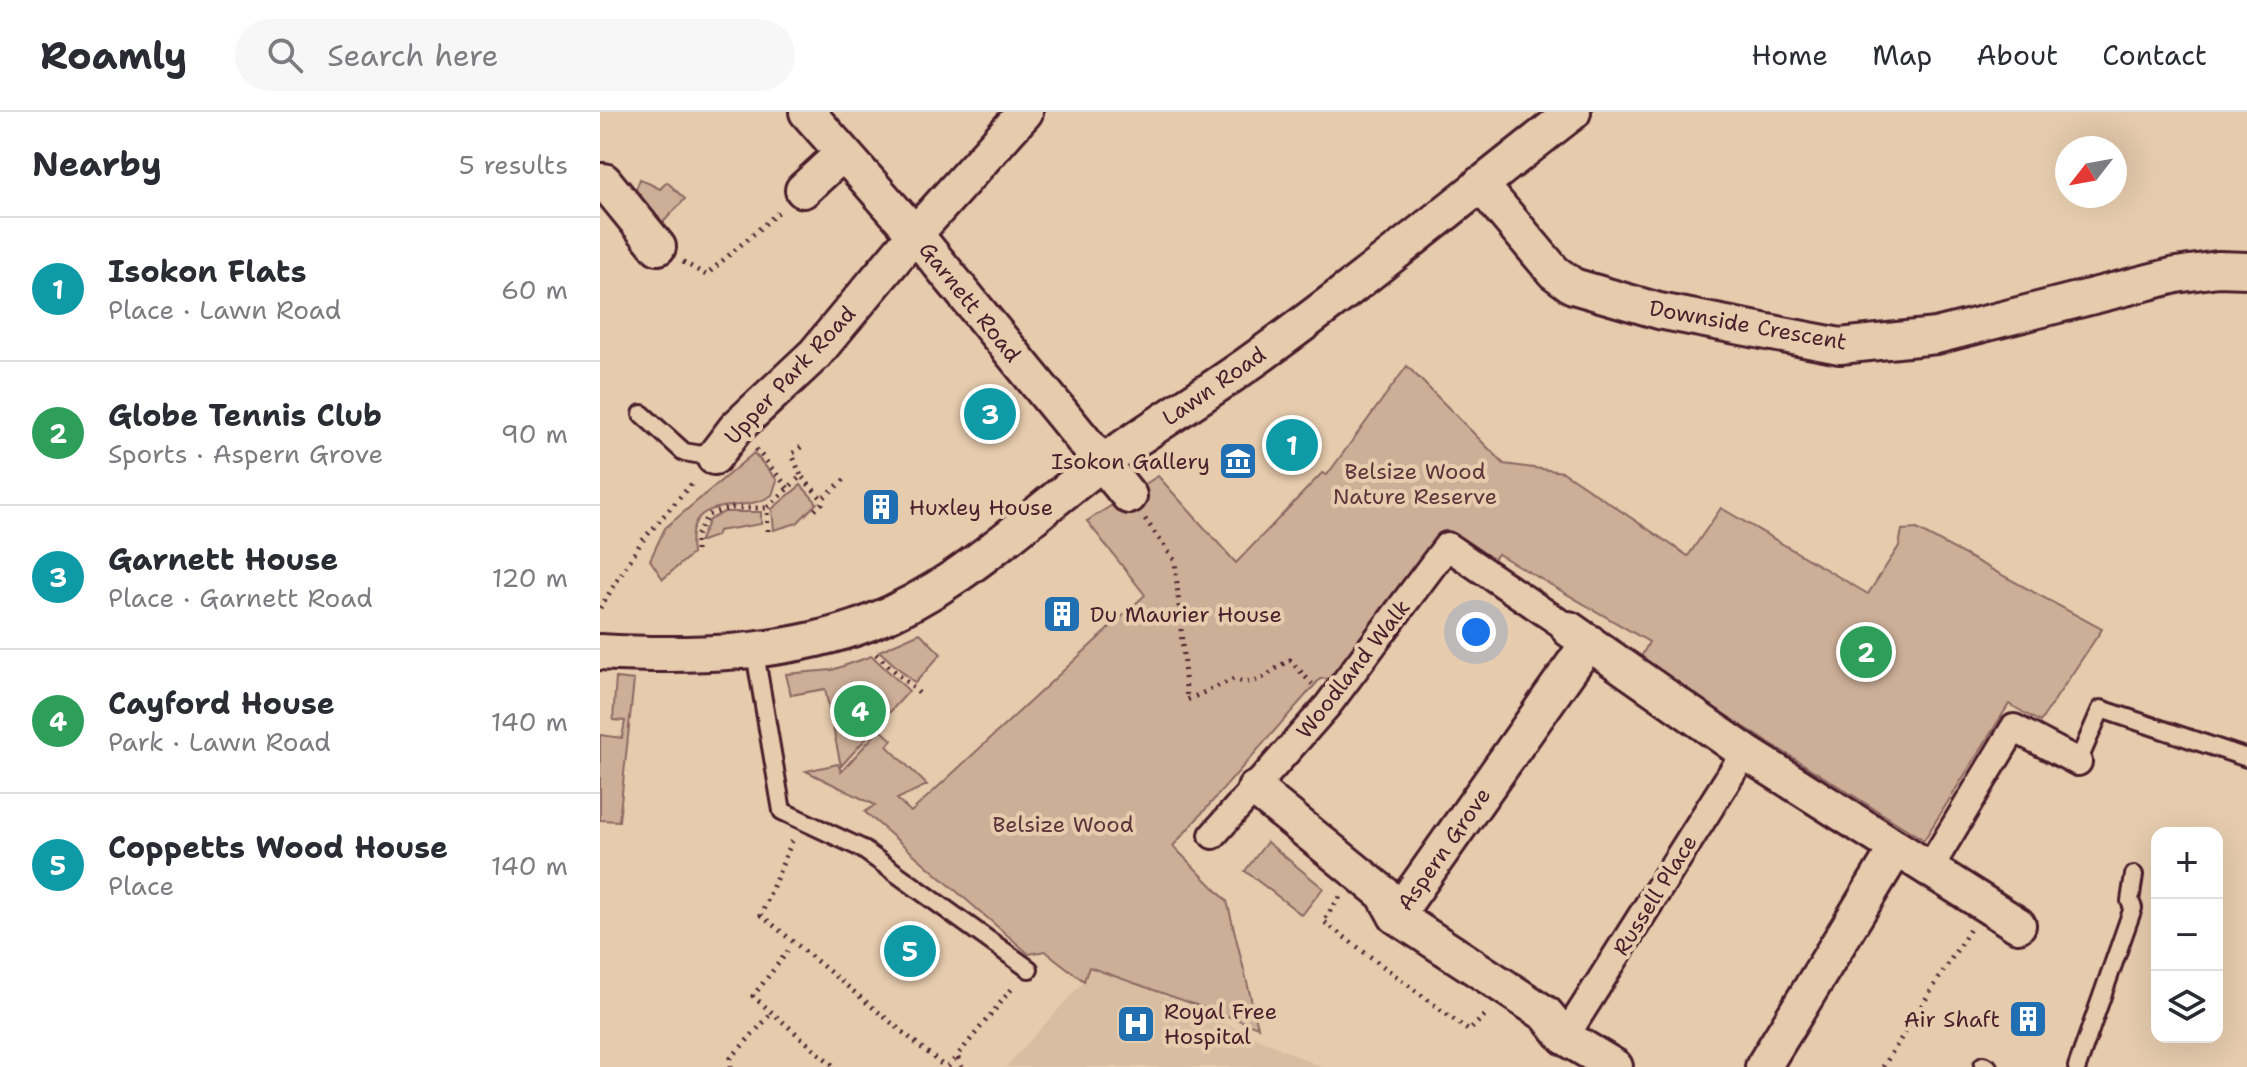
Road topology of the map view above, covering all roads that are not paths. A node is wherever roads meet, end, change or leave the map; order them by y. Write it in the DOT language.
graph roads {
  1 [pos="807,112"];
  2 [pos="1025,112"];
  3 [pos="1573,112"];
  4 [pos="842,154"];
  5 [pos="600,181"];
  6 [pos="1480,184"];
  7 [pos="803,190"];
  8 [pos="915,234"];
  9 [pos="658,247"];
  10 [pos="2247,270"];
  11 [pos="642,414"];
  12 [pos="714,457"];
  13 [pos="1101,463"];
  14 [pos="1129,496"];
  15 [pos="1579,636"];
  16 [pos="754,647"];
  17 [pos="600,652"];
  18 [pos="1745,752"];
  19 [pos="2247,758"];
  20 [pos="2078,762"];
  21 [pos="1255,789"];
  22 [pos="1213,835"];
  23 [pos="1896,849"];
  24 [pos="1929,869"];
  25 [pos="2134,875"];
  26 [pos="1396,916"];
  27 [pos="2018,925"];
  28 [pos="1029,969"];
  29 [pos="1565,1037"];
  30 [pos="1615,1067"];
  31 [pos="1763,1067"];
  32 [pos="2077,1067"];
  1 -- 4 [label="street, Garnett Road"];
  2 -- 8 [label="street, Upper Park Road"];
  3 -- 6 [label="street, Lawn Road"];
  4 -- 7 [label="street"];
  4 -- 8 [label="street, Garnett Road"];
  5 -- 9 [label="street"];
  6 -- 10 [label="street, Downside Crescent"];
  6 -- 13 [label="street, Lawn Road"];
  8 -- 12 [label="street, Upper Park Road"];
  8 -- 13 [label="street, Garnett Road"];
  11 -- 12 [label="lane"];
  13 -- 14 [label="street, Garnett Road"];
  13 -- 16 [label="street, Lawn Road"];
  15 -- 18 [label="street"];
  15 -- 21 [label="street, Woodland Walk"];
  15 -- 26 [label="street, Aspern Grove"];
  16 -- 17 [label="street, Lawn Road"];
  16 -- 28 [label="lane"];
  18 -- 23 [label="street"];
  18 -- 29 [label="street, Russell Place"];
  19 -- 20 [label="lane"];
  20 -- 24 [label="street"];
  21 -- 22 [label="street, Woodland Walk"];
  21 -- 26 [label="street"];
  23 -- 24 [label="street"];
  23 -- 31 [label="street"];
  24 -- 27 [label="street"];
  25 -- 32 [label="lane"];
  26 -- 29 [label="street, Aspern Grove"];
  29 -- 30 [label="street, Aspern Grove"];
}
